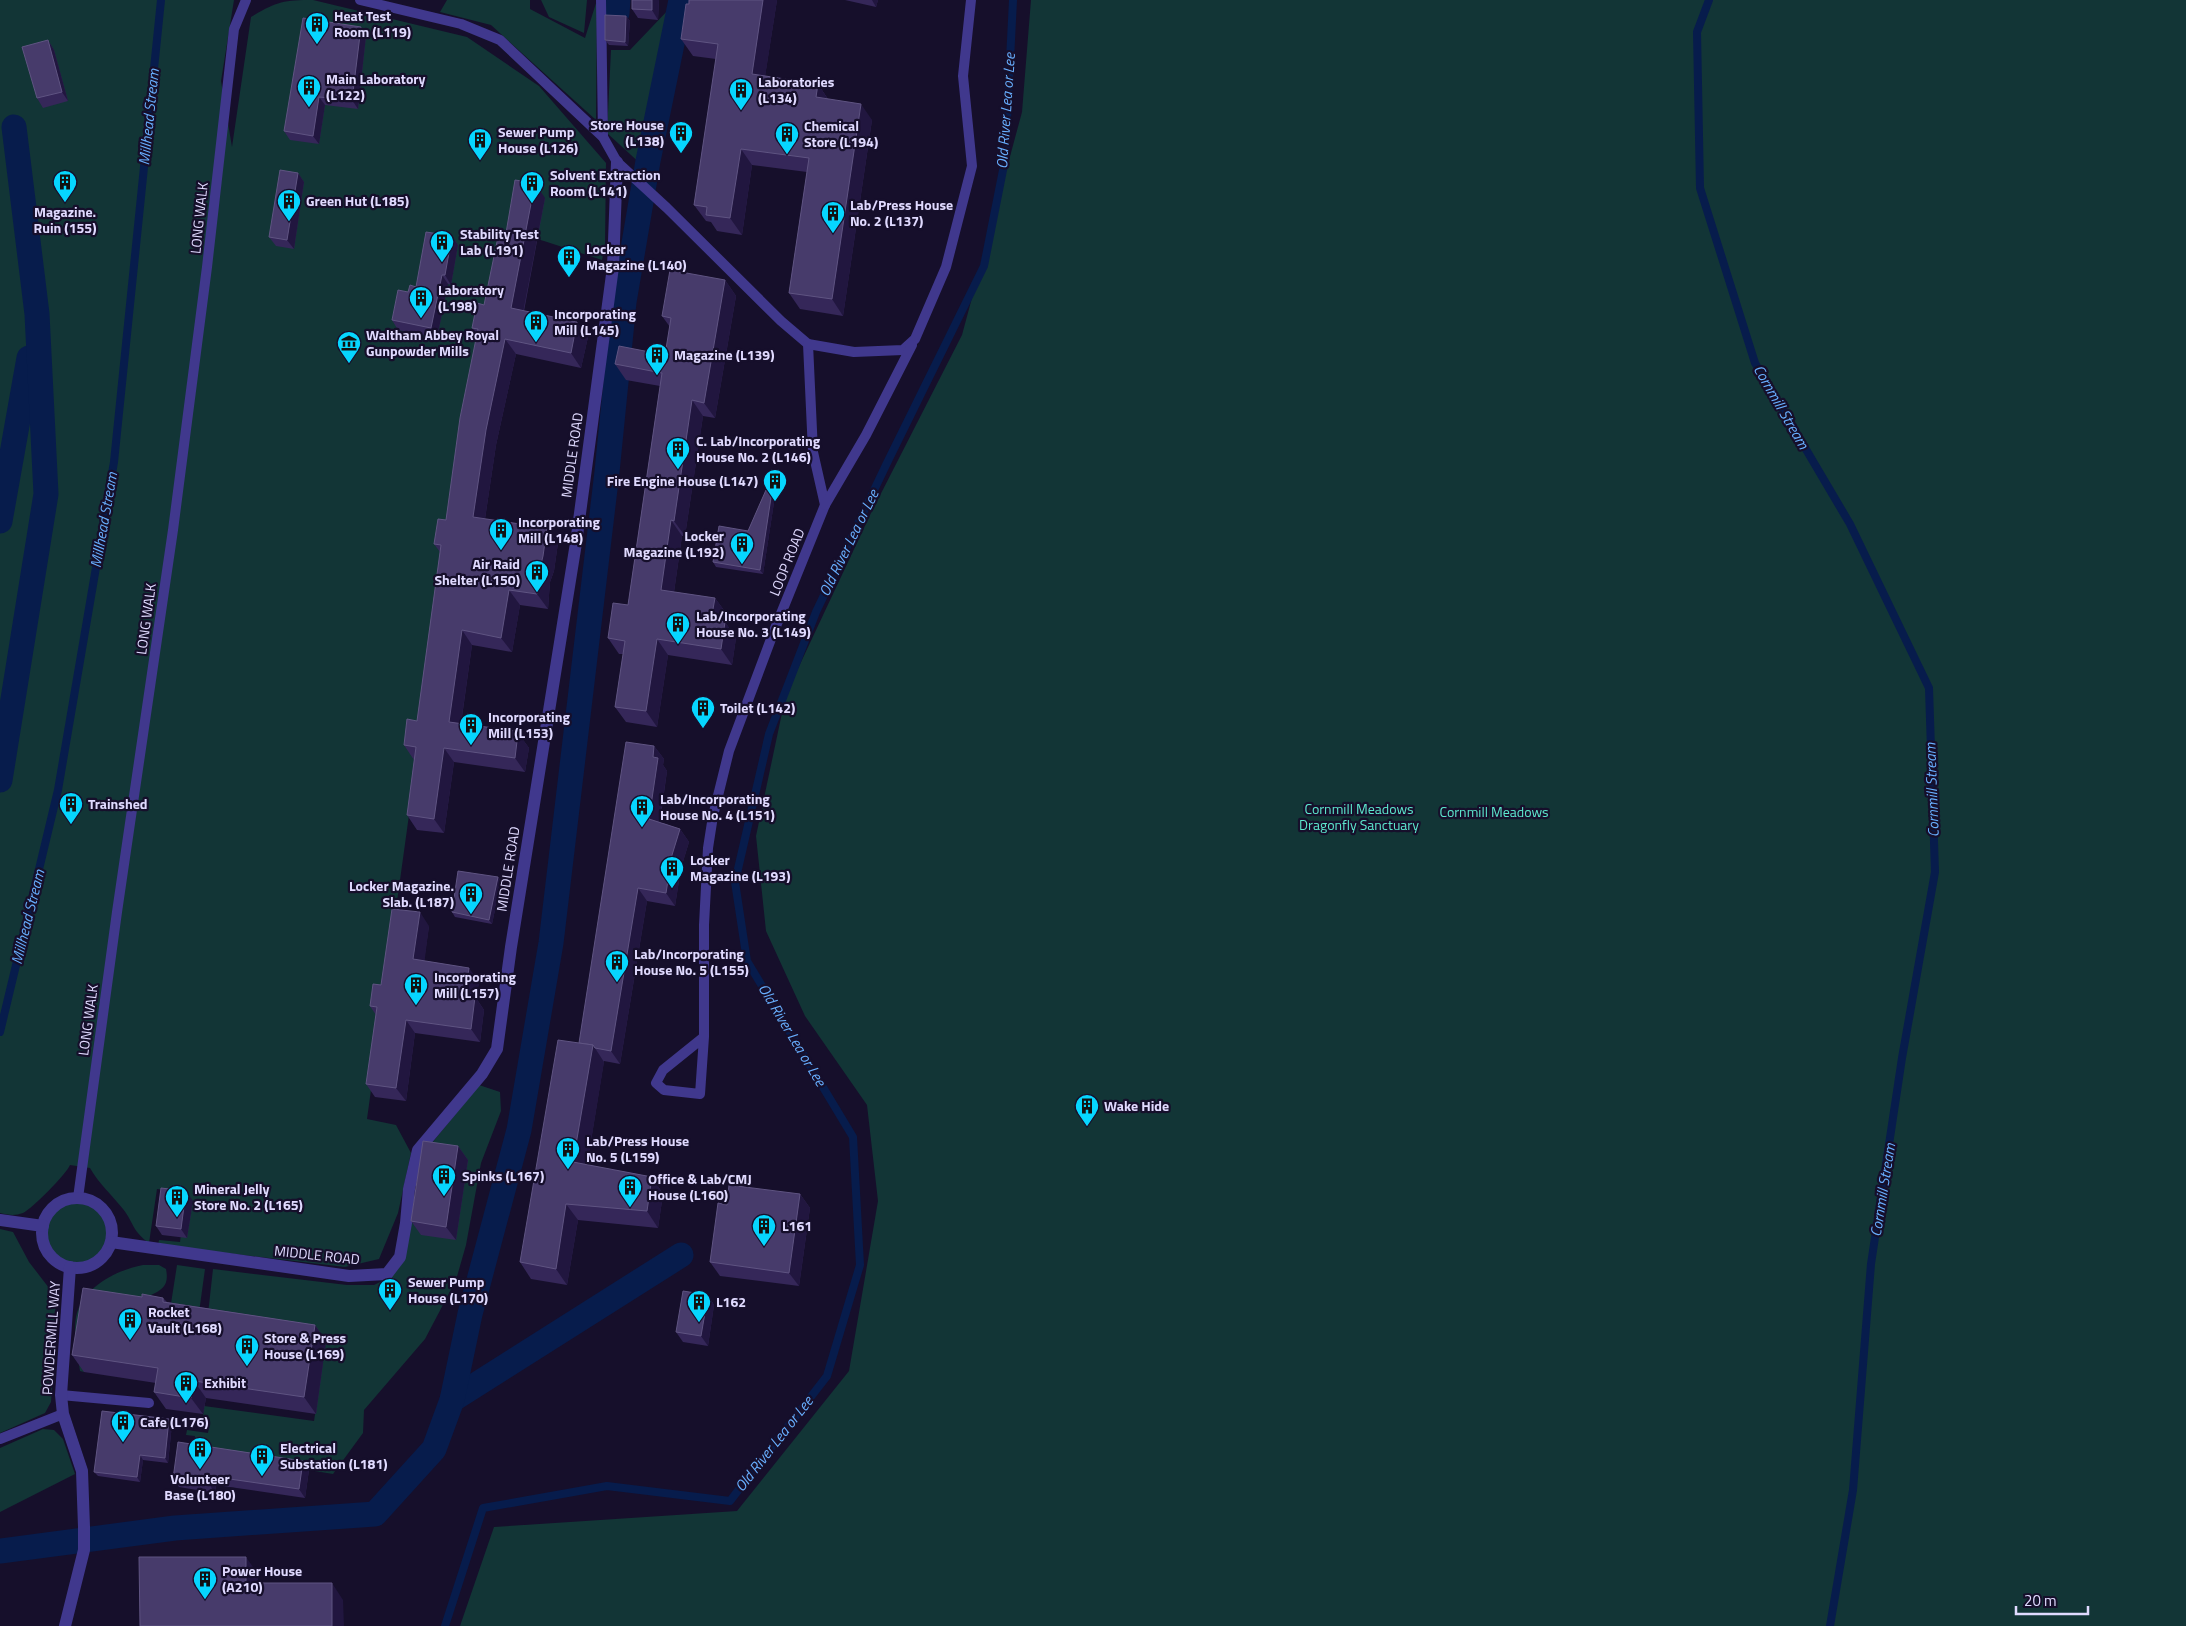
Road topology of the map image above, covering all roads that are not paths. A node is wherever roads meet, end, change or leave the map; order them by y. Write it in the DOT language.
graph roads {
  1 [pos="246,0"];
  2 [pos="360,0"];
  3 [pos="601,0"];
  4 [pos="971,0"];
  5 [pos="603,137"];
  6 [pos="617,162"];
  7 [pos="915,339"];
  8 [pos="808,344"];
  9 [pos="825,505"];
  10 [pos="704,1037"];
  11 [pos="78,1198"];
  12 [pos="0,1220"];
  13 [pos="43,1226"];
  14 [pos="111,1242"];
  15 [pos="70,1267"];
  16 [pos="61,1395"];
  17 [pos="149,1404"];
  18 [pos="63,1414"];
  19 [pos="0,1440"];
  20 [pos="65,1626"];
  1 -- 11 [label="lane, LONG WALK"];
  2 -- 5 [label="lane"];
  3 -- 5 [label="lane"];
  4 -- 7 [label="lane, LOOP ROAD"];
  5 -- 6 [label="lane"];
  6 -- 8 [label="lane"];
  6 -- 14 [label="street, MIDDLE ROAD"];
  7 -- 8 [label="lane"];
  7 -- 9 [label="lane, LOOP ROAD"];
  8 -- 9 [label="lane"];
  9 -- 10 [label="lane, LOOP ROAD"];
  10 -- 10 [label="lane, LOOP ROAD"];
  11 -- 13 [label="street"];
  11 -- 14 [label="street"];
  12 -- 13 [label="street"];
  13 -- 15 [label="street"];
  14 -- 15 [label="street"];
  15 -- 16 [label="street, POWDERMILL WAY"];
  16 -- 17 [label="lane"];
  16 -- 18 [label="street, POWDERMILL WAY"];
  18 -- 19 [label="lane"];
  18 -- 20 [label="street, POWDERMILL WAY"];
}
